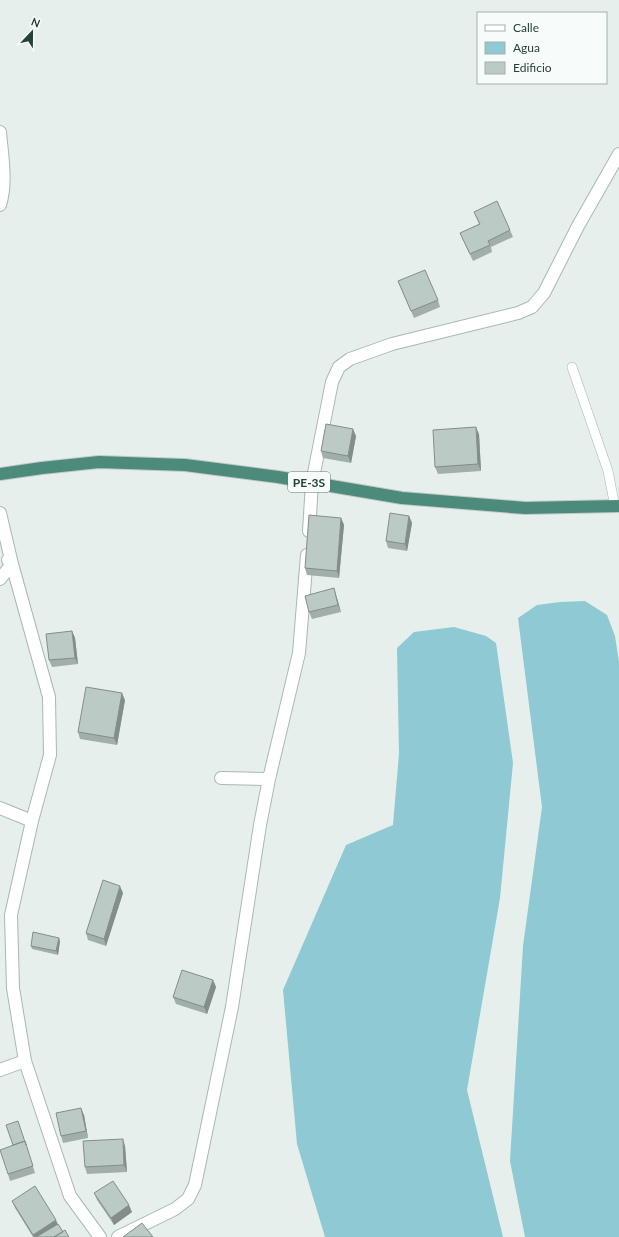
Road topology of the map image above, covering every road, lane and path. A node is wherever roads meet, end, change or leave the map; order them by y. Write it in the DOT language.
graph roads {
  1 [pos="0,132"];
  2 [pos="619,154"];
  3 [pos="0,205"];
  4 [pos="572,368"];
  5 [pos="0,474"];
  6 [pos="312,483"];
  7 [pos="617,506"];
  8 [pos="0,513"];
  9 [pos="0,548"];
  10 [pos="12,564"];
  11 [pos="0,580"];
  12 [pos="221,778"];
  13 [pos="269,779"];
  14 [pos="0,808"];
  15 [pos="32,822"];
  16 [pos="6,954"];
  17 [pos="25,1061"];
  18 [pos="0,1070"];
  19 [pos="100,1237"];
  20 [pos="118,1237"];
  1 -- 3 [label="street"];
  2 -- 6 [label="street"];
  4 -- 7 [label="lane"];
  5 -- 6 [label="highway, PE-3S"];
  6 -- 7 [label="highway, PE-3S"];
  6 -- 13 [label="street"];
  8 -- 10 [label="street"];
  9 -- 10 [label="street"];
  10 -- 11 [label="street"];
  10 -- 15 [label="street"];
  12 -- 13 [label="street"];
  13 -- 20 [label="street"];
  14 -- 15 [label="street"];
  15 -- 16 [label="street"];
  16 -- 17 [label="street"];
  17 -- 18 [label="street"];
  17 -- 19 [label="street"];
}
